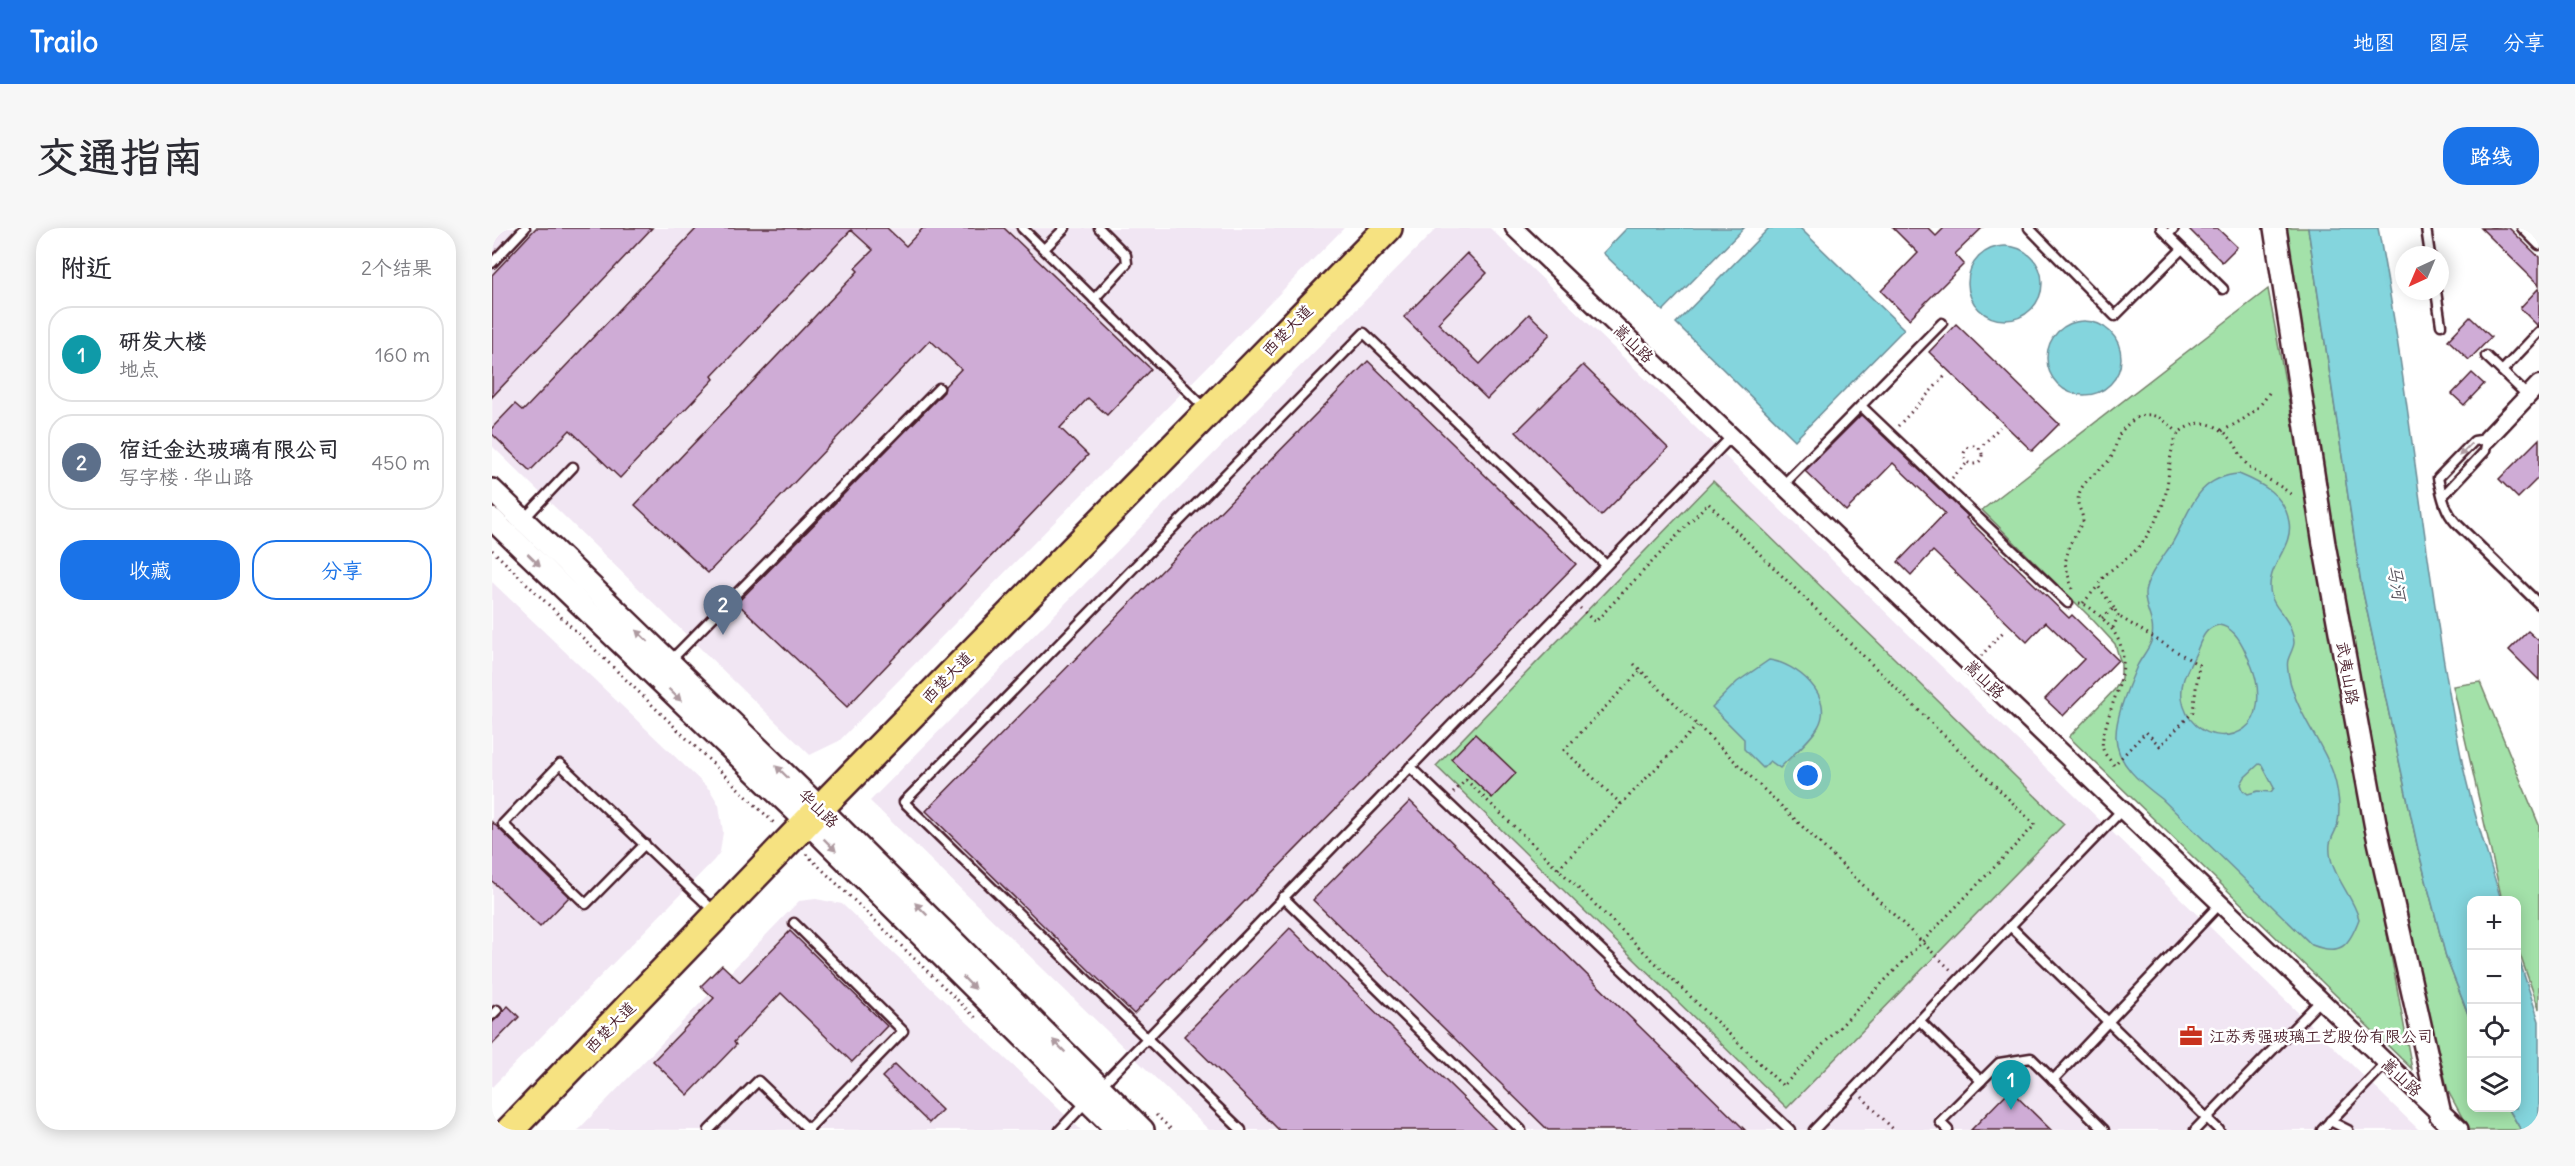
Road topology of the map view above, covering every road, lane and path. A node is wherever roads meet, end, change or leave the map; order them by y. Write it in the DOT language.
graph roads {
  1 [pos="525,228"];
  2 [pos="1022,228"];
  3 [pos="1065,228"];
  4 [pos="1099,228"];
  5 [pos="1388,228"];
  6 [pos="1514,228"];
  7 [pos="2029,228"];
  8 [pos="2275,228"];
  9 [pos="2426,228"];
  10 [pos="2522,228"];
  11 [pos="2168,230"];
  12 [pos="2539,245"];
  13 [pos="2429,246"];
  14 [pos="1044,249"];
  15 [pos="2182,249"];
  16 [pos="492,263"];
  17 [pos="2223,289"];
  18 [pos="1094,299"];
  19 [pos="2437,300"];
  20 [pos="1942,323"];
  21 [pos="2441,325"];
  22 [pos="2539,332"];
  23 [pos="2486,356"];
  24 [pos="2502,371"];
  25 [pos="1945,376"];
  26 [pos="939,388"];
  27 [pos="2271,389"];
  28 [pos="2534,390"];
  29 [pos="1861,406"];
  30 [pos="1208,411"];
  31 [pos="2000,427"];
  32 [pos="2222,431"];
  33 [pos="2178,433"];
  34 [pos="1890,434"];
  35 [pos="1732,436"];
  36 [pos="2487,438"];
  37 [pos="1979,449"];
  38 [pos="1967,463"];
  39 [pos="573,467"];
  40 [pos="1783,485"];
  41 [pos="1945,486"];
  42 [pos="492,490"];
  43 [pos="2293,496"];
  44 [pos="2442,496"];
  45 [pos="492,519"];
  46 [pos="523,520"];
  47 [pos="1605,566"];
  48 [pos="2098,586"];
  49 [pos="1572,600"];
  50 [pos="2068,603"];
  51 [pos="2083,603"];
  52 [pos="2539,604"];
  53 [pos="2114,608"];
  54 [pos="2118,616"];
  55 [pos="2102,618"];
  56 [pos="2112,630"];
  57 [pos="2003,632"];
  58 [pos="1634,663"];
  59 [pos="1972,666"];
  60 [pos="662,669"];
  61 [pos="1641,670"];
  62 [pos="1698,726"];
  63 [pos="1410,767"];
  64 [pos="1445,801"];
  65 [pos="1621,804"];
  66 [pos="2122,810"];
  67 [pos="813,815"];
  68 [pos="645,844"];
  69 [pos="1558,869"];
  70 [pos="1283,897"];
  71 [pos="2220,904"];
  72 [pos="718,914"];
  73 [pos="794,923"];
  74 [pos="2010,926"];
  75 [pos="1922,942"];
  76 [pos="1960,978"];
  77 [pos="2320,1000"];
  78 [pos="1919,1020"];
  79 [pos="2108,1022"];
  80 [pos="1146,1041"];
  81 [pos="2386,1063"];
  82 [pos="2053,1080"];
  83 [pos="1981,1081"];
  84 [pos="1854,1088"];
  85 [pos="1094,1094"];
  86 [pos="2440,1114"];
  87 [pos="2206,1118"];
  88 [pos="2331,1121"];
  89 [pos="809,1129"];
  90 [pos="510,1130"];
  91 [pos="710,1130"];
  92 [pos="1059,1130"];
  93 [pos="1117,1130"];
  94 [pos="1143,1130"];
  95 [pos="1241,1130"];
  96 [pos="1521,1130"];
  97 [pos="1790,1130"];
  98 [pos="1814,1130"];
  99 [pos="1894,1130"];
  100 [pos="1948,1130"];
  101 [pos="2104,1130"];
  102 [pos="2195,1130"];
  103 [pos="2219,1130"];
  104 [pos="2322,1130"];
  105 [pos="2348,1130"];
  106 [pos="2457,1130"];
  1 -- 16 [label="lane"];
  2 -- 14 [label="lane"];
  3 -- 14 [label="lane"];
  4 -- 18 [label="lane"];
  5 -- 30 [label="main road, 西楚大道"];
  6 -- 35 [label="street, 嵩山路"];
  7 -- 15 [label="lane"];
  8 -- 86 [label="street, 武夷山路"];
  9 -- 13 [label="lane"];
  10 -- 12 [label="lane"];
  11 -- 15 [label="lane"];
  14 -- 18 [label="lane"];
  15 -- 17 [label="lane"];
  18 -- 30 [label="lane"];
  19 -- 21 [label="lane"];
  20 -- 29 [label="lane"];
  22 -- 24 [label="lane"];
  23 -- 24 [label="lane"];
  24 -- 28 [label="lane"];
  25 -- 34 [label="path"];
  26 -- 60 [label="lane"];
  27 -- 32 [label="path"];
  28 -- 36 [label="street"];
  29 -- 34 [label="lane"];
  29 -- 40 [label="lane"];
  30 -- 67 [label="main road, 西楚大道"];
  31 -- 37 [label="path"];
  32 -- 33 [label="path"];
  32 -- 43 [label="path"];
  33 -- 48 [label="path"];
  33 -- 51 [label="path"];
  34 -- 41 [label="lane"];
  35 -- 40 [label="street, 嵩山路"];
  35 -- 47 [label="lane"];
  36 -- 44 [label="lane"];
  36 -- 44 [label="lane, one-way"];
  37 -- 38 [label="path"];
  37 -- 38 [label="path"];
  38 -- 41 [label="path"];
  39 -- 46 [label="lane"];
  40 -- 59 [label="street, 嵩山路"];
  41 -- 50 [label="lane"];
  42 -- 46 [label="street, 华山路"];
  44 -- 52 [label="lane"];
  45 -- 60 [label="street, 华山路, one-way"];
  60 -- 46 [label="street, 华山路, one-way"];
  47 -- 49 [label="lane"];
  47 -- 80 [label="lane"];
  48 -- 51 [label="path"];
  48 -- 53 [label="path"];
  49 -- 63 [label="lane"];
  49 -- 75 [label="path"];
  50 -- 51 [label="path"];
  51 -- 55 [label="path"];
  53 -- 54 [label="path"];
  53 -- 55 [label="path"];
  54 -- 56 [label="path"];
  54 -- 56 [label="path"];
  55 -- 56 [label="path"];
  57 -- 59 [label="path"];
  58 -- 61 [label="path"];
  59 -- 66 [label="street, 嵩山路"];
  60 -- 67 [label="street, 华山路"];
  61 -- 62 [label="path"];
  61 -- 65 [label="path"];
  62 -- 65 [label="path"];
  62 -- 75 [label="path"];
  63 -- 64 [label="lane"];
  63 -- 70 [label="lane"];
  64 -- 69 [label="path"];
  64 -- 97 [label="lane"];
  65 -- 69 [label="path"];
  66 -- 71 [label="street, 嵩山路"];
  66 -- 74 [label="lane"];
  67 -- 72 [label="main road, 西楚大道"];
  67 -- 85 [label="street, 华山路"];
  68 -- 68 [label="lane"];
  68 -- 72 [label="lane"];
  69 -- 75 [label="path"];
  70 -- 80 [label="lane"];
  70 -- 96 [label="lane"];
  71 -- 77 [label="street, 嵩山路"];
  71 -- 79 [label="lane"];
  72 -- 90 [label="main road, 西楚大道"];
  73 -- 89 [label="lane"];
  74 -- 76 [label="lane"];
  74 -- 79 [label="lane"];
  75 -- 76 [label="path"];
  76 -- 78 [label="lane"];
  77 -- 81 [label="street, 嵩山路"];
  77 -- 87 [label="lane"];
  78 -- 83 [label="lane"];
  78 -- 84 [label="lane"];
  79 -- 82 [label="lane"];
  79 -- 87 [label="lane"];
  80 -- 85 [label="lane"];
  80 -- 95 [label="lane"];
  81 -- 86 [label="street, 嵩山路"];
  81 -- 88 [label="lane"];
  82 -- 83 [label="lane"];
  82 -- 101 [label="lane"];
  83 -- 100 [label="lane"];
  84 -- 98 [label="lane"];
  84 -- 99 [label="path"];
  85 -- 92 [label="lane"];
  85 -- 93 [label="street, 华山路"];
  85 -- 94 [label="street, 华山路"];
  86 -- 106 [label="street, 嵩山路"];
  87 -- 102 [label="lane"];
  87 -- 103 [label="lane"];
  88 -- 104 [label="lane"];
  88 -- 105 [label="lane"];
  89 -- 91 [label="lane"];
}
